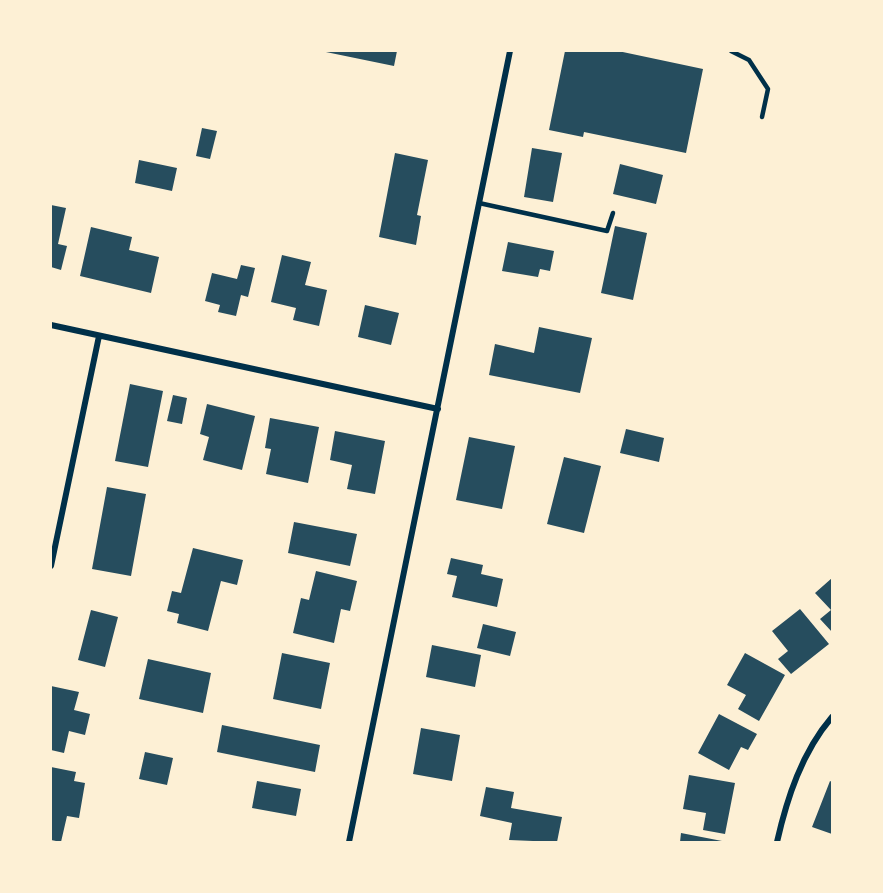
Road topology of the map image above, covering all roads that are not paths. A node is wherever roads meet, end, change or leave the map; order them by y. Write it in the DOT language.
graph roads {
  1 [pos="510,51"];
  2 [pos="731,51"];
  3 [pos="762,117"];
  4 [pos="479,203"];
  5 [pos="613,213"];
  6 [pos="51,326"];
  7 [pos="99,336"];
  8 [pos="438,409"];
  9 [pos="51,566"];
  10 [pos="832,717"];
  11 [pos="349,842"];
  12 [pos="777,842"];
  1 -- 4 [label="street"];
  2 -- 3 [label="lane"];
  4 -- 5 [label="lane"];
  4 -- 8 [label="street"];
  6 -- 7 [label="street"];
  7 -- 8 [label="street"];
  7 -- 9 [label="street"];
  8 -- 11 [label="street"];
  10 -- 12 [label="street"];
}
